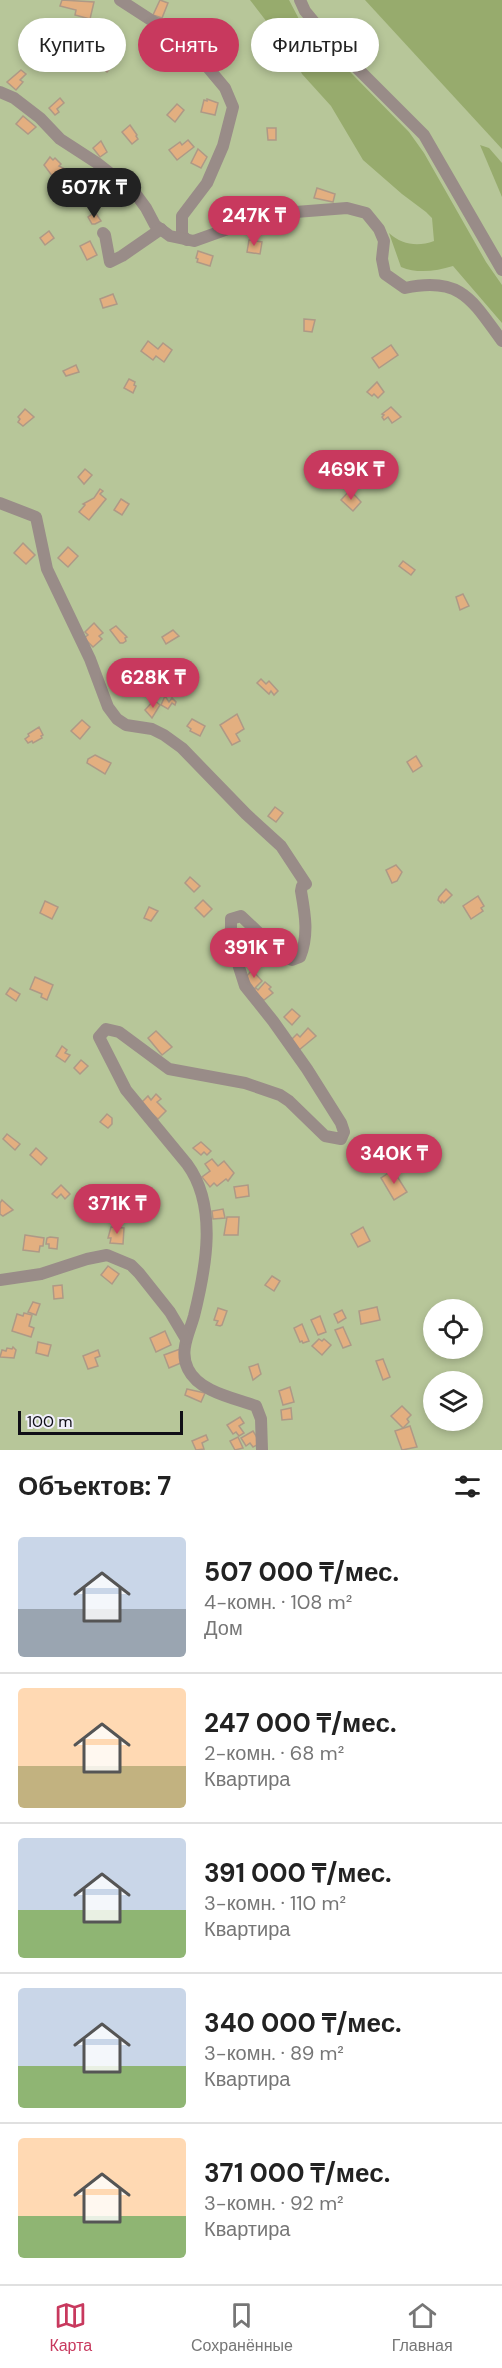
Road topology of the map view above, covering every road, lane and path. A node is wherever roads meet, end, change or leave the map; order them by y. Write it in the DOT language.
graph roads {
  1 [pos="120,0"];
  2 [pos="300,0"];
  3 [pos="0,92"];
  4 [pos="161,230"];
  5 [pos="103,233"];
  6 [pos="188,240"];
  7 [pos="502,270"];
  8 [pos="502,341"];
  9 [pos="0,502"];
  10 [pos="0,1280"];
  11 [pos="186,1339"];
  12 [pos="262,1450"];
  1 -- 6 [label="street"];
  2 -- 7 [label="street"];
  3 -- 4 [label="street"];
  4 -- 5 [label="street"];
  4 -- 6 [label="street"];
  6 -- 8 [label="street"];
  9 -- 11 [label="street"];
  10 -- 11 [label="street"];
  11 -- 12 [label="street"];
}
